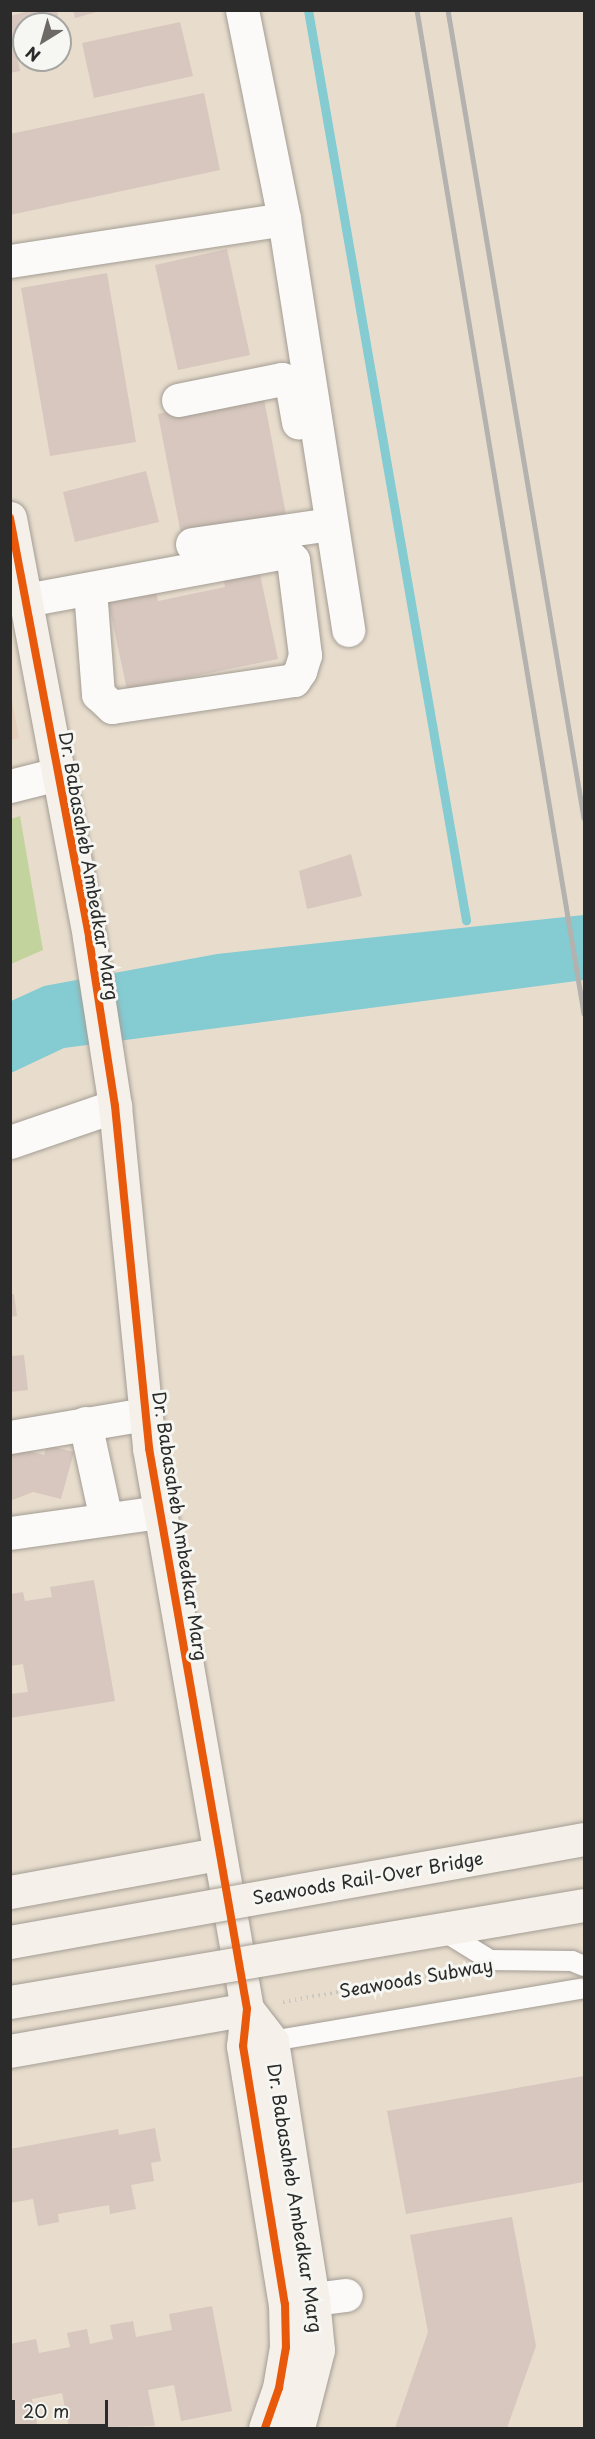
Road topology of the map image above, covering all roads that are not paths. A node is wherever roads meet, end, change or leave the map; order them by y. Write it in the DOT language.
graph roads {
  1 [pos="242,10"];
  2 [pos="284,219"];
  3 [pos="10,261"];
  4 [pos="178,400"];
  5 [pos="305,411"];
  6 [pos="316,490"];
  7 [pos="10,518"];
  8 [pos="322,525"];
  9 [pos="192,544"];
  10 [pos="90,589"];
  11 [pos="26,600"];
  12 [pos="348,630"];
  13 [pos="57,774"];
  14 [pos="10,786"];
  15 [pos="113,1098"];
  16 [pos="10,1142"];
  17 [pos="146,1414"];
  18 [pos="85,1423"];
  19 [pos="10,1437"];
  20 [pos="160,1512"];
  21 [pos="106,1519"];
  22 [pos="10,1533"];
  23 [pos="585,1839"];
  24 [pos="218,1854"];
  25 [pos="10,1892"];
  26 [pos="585,1905"];
  27 [pos="440,1929"];
  28 [pos="10,1942"];
  29 [pos="585,1966"];
  30 [pos="585,1988"];
  31 [pos="10,2002"];
  32 [pos="247,2009"];
  33 [pos="272,2041"];
  34 [pos="10,2051"];
  35 [pos="346,2295"];
  36 [pos="313,2299"];
  37 [pos="265,2428"];
  38 [pos="298,2428"];
  1 -- 2 [label="street"];
  2 -- 3 [label="street"];
  2 -- 5 [label="street"];
  4 -- 5 [label="street"];
  5 -- 6 [label="street"];
  5 -- 6 [label="street"];
  6 -- 8 [label="street"];
  7 -- 11 [label="street, Dr. Babasaheb Ambedkar Marg"];
  8 -- 9 [label="street"];
  8 -- 12 [label="street"];
  10 -- 10 [label="street"];
  10 -- 11 [label="street"];
  11 -- 13 [label="street, Dr. Babasaheb Ambedkar Marg"];
  13 -- 14 [label="street"];
  13 -- 15 [label="street, Dr. Babasaheb Ambedkar Marg"];
  15 -- 16 [label="street"];
  15 -- 17 [label="street, Dr. Babasaheb Ambedkar Marg"];
  17 -- 18 [label="street"];
  17 -- 20 [label="street, Dr. Babasaheb Ambedkar Marg"];
  18 -- 19 [label="street"];
  18 -- 21 [label="street"];
  20 -- 21 [label="street"];
  20 -- 24 [label="street, Dr. Babasaheb Ambedkar Marg"];
  21 -- 22 [label="street"];
  23 -- 28 [label="street, Seawoods Rail-Over Bridge, bridge"];
  24 -- 25 [label="street"];
  24 -- 32 [label="street, Dr. Babasaheb Ambedkar Marg"];
  26 -- 27 [label="street, bridge"];
  27 -- 29 [label="lane, bridge"];
  27 -- 31 [label="street, bridge"];
  30 -- 33 [label="lane"];
  32 -- 33 [label="street, Dr. Babasaheb Ambedkar Marg"];
  32 -- 34 [label="street"];
  32 -- 37 [label="street, Dr. Babasaheb Ambedkar Marg"];
  33 -- 36 [label="street, Dr. Babasaheb Ambedkar Marg"];
  35 -- 36 [label="street"];
  36 -- 38 [label="street, Dr. Babasaheb Ambedkar Marg"];
}
